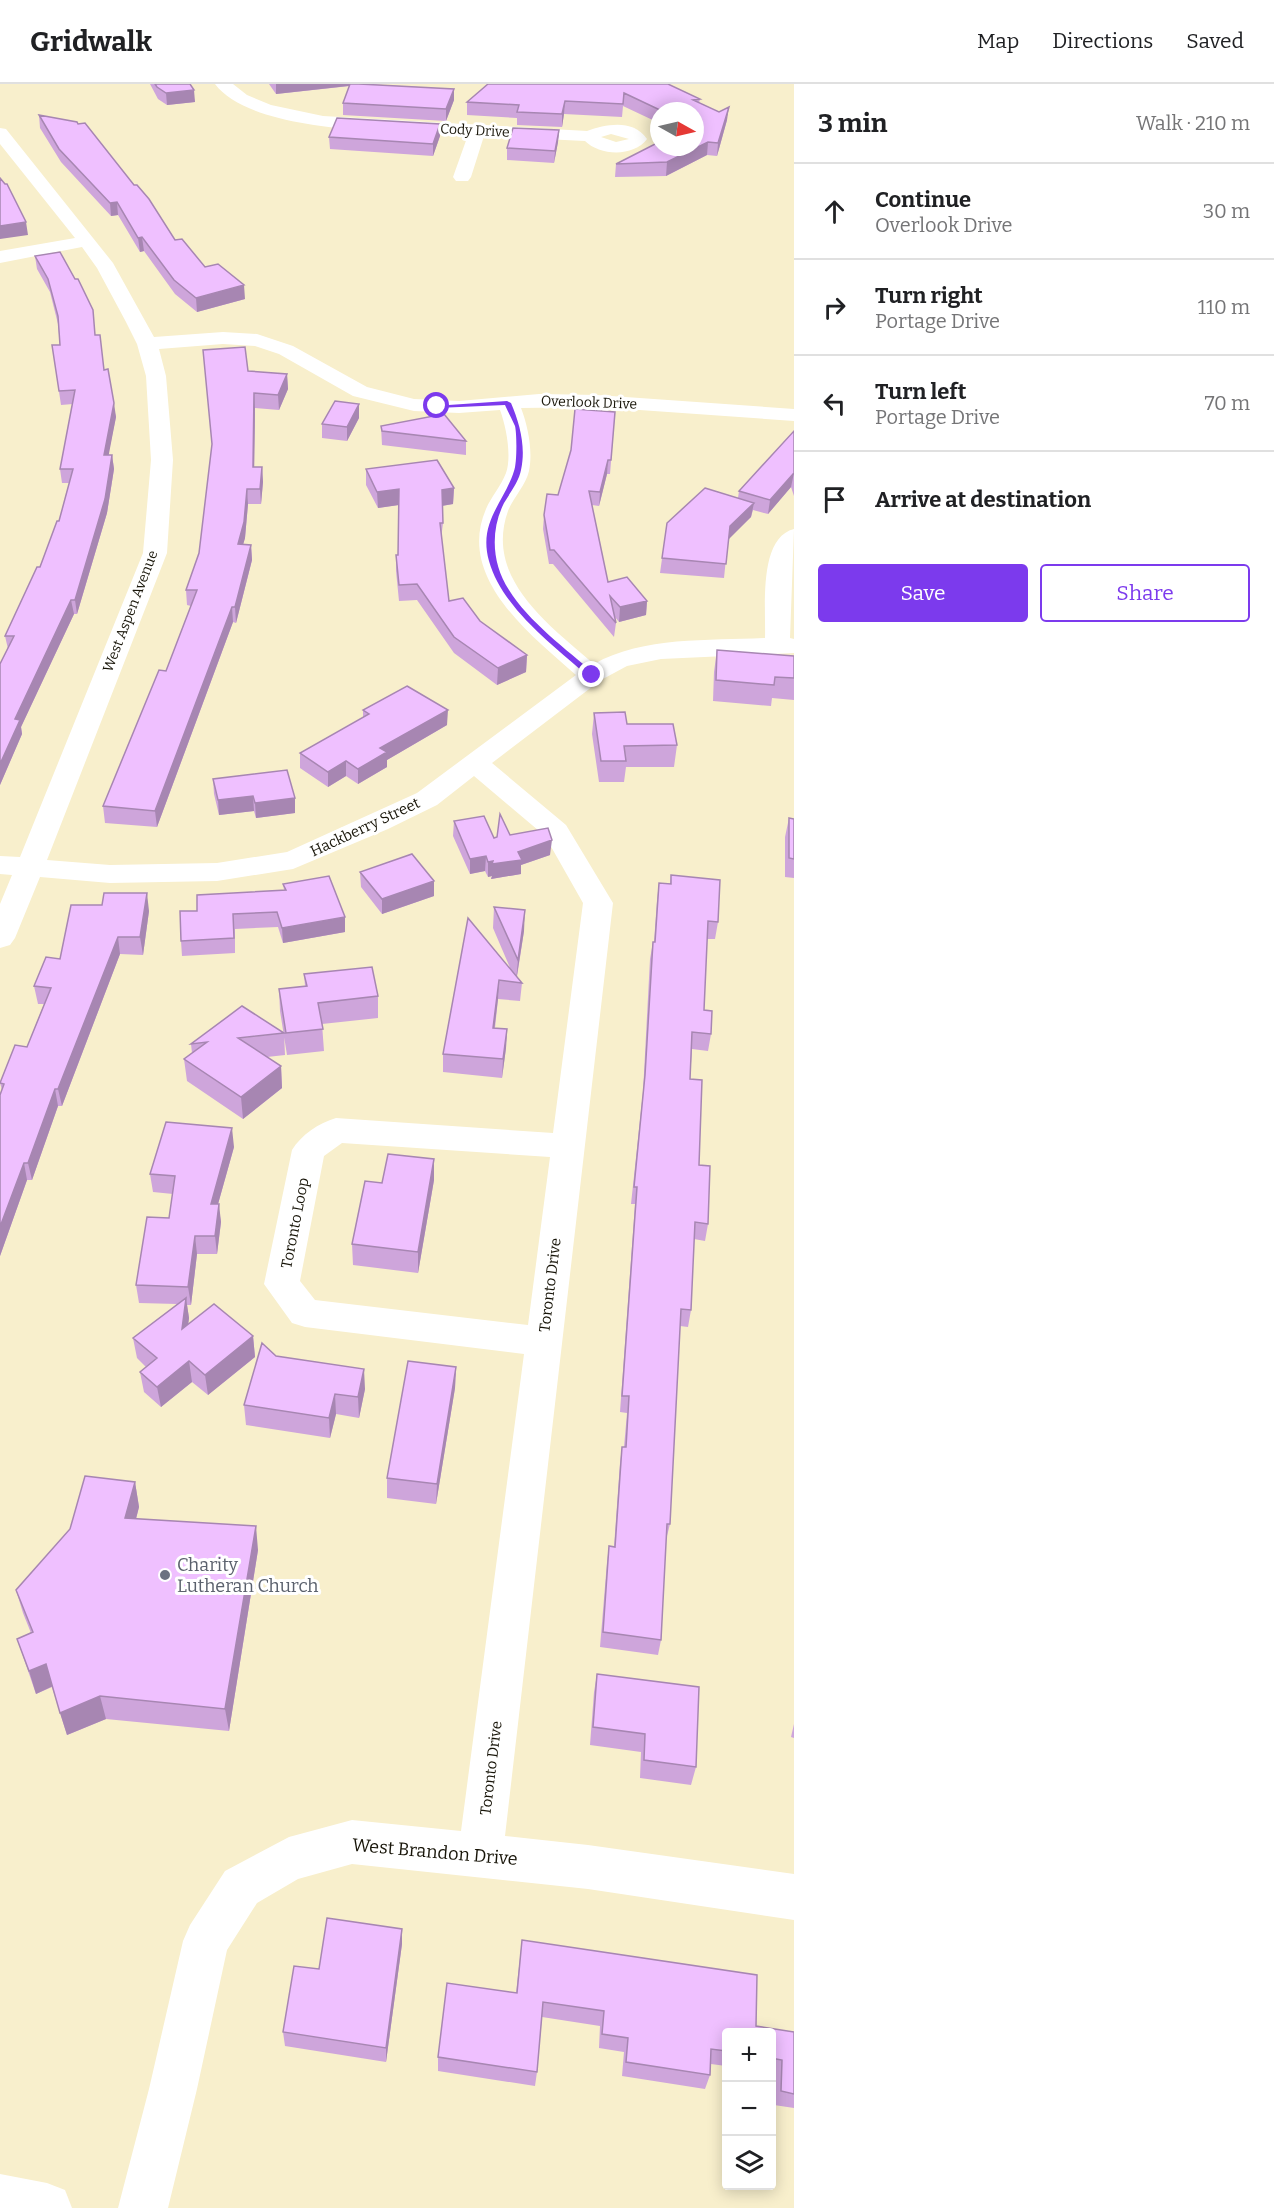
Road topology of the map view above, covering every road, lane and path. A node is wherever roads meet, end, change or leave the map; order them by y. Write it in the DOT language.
graph roads {
  1 [pos="223,84"];
  2 [pos="478,130"];
  3 [pos="0,133"];
  4 [pos="591,136"];
  5 [pos="462,177"];
  6 [pos="87,241"];
  7 [pos="0,257"];
  8 [pos="147,344"];
  9 [pos="507,403"];
  10 [pos="794,415"];
  11 [pos="794,536"];
  12 [pos="785,645"];
  13 [pos="592,675"];
  14 [pos="475,763"];
  15 [pos="0,865"];
  16 [pos="29,868"];
  17 [pos="0,938"];
  18 [pos="567,1146"];
  19 [pos="544,1342"];
  20 [pos="480,1856"];
  21 [pos="794,1897"];
  22 [pos="0,2199"];
  23 [pos="47,2208"];
  24 [pos="143,2208"];
  1 -- 2 [label="street, Cody Drive"];
  2 -- 4 [label="street, Cody Drive"];
  2 -- 5 [label="street"];
  3 -- 6 [label="street, West Aspen Avenue"];
  6 -- 7 [label="street"];
  6 -- 8 [label="street, West Aspen Avenue"];
  8 -- 9 [label="street, Overlook Drive"];
  8 -- 16 [label="street, West Aspen Avenue"];
  9 -- 10 [label="street, Overlook Drive"];
  9 -- 13 [label="street"];
  11 -- 12 [label="street"];
  12 -- 13 [label="street, Hackberry Street"];
  13 -- 14 [label="street, Hackberry Street"];
  14 -- 16 [label="street, Hackberry Street"];
  14 -- 18 [label="street, Toronto Drive"];
  15 -- 16 [label="street, Hackberry Street"];
  16 -- 17 [label="street, West Aspen Avenue"];
  18 -- 19 [label="street, Toronto Drive"];
  18 -- 19 [label="street, Toronto Loop"];
  19 -- 20 [label="street, Toronto Drive"];
  20 -- 21 [label="street, West Brandon Drive"];
  20 -- 24 [label="street, West Brandon Drive"];
  22 -- 23 [label="street"];
}
